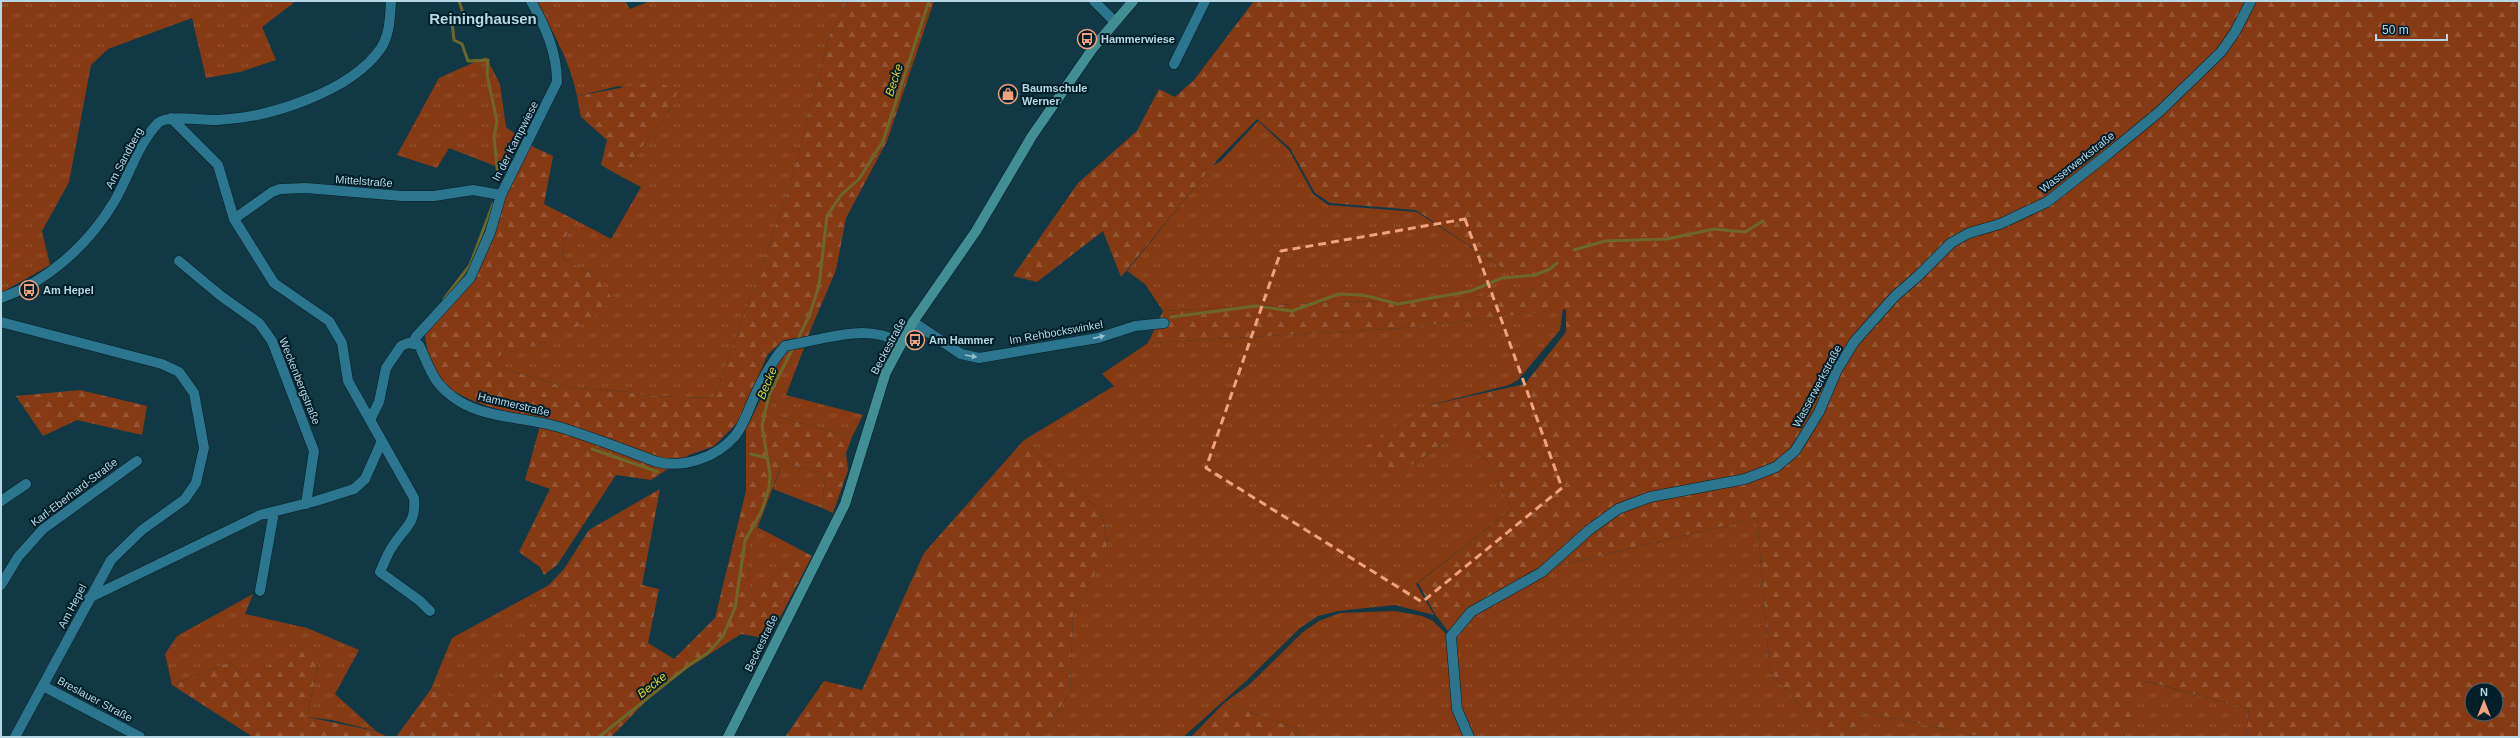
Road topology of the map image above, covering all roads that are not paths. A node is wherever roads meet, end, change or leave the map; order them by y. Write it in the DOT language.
graph roads {
  1 [pos="391,1"];
  2 [pos="530,1"];
  3 [pos="1094,1"];
  4 [pos="1133,1"];
  5 [pos="1205,1"];
  6 [pos="2251,1"];
  7 [pos="1115,22"];
  8 [pos="1174,64"];
  9 [pos="171,118"];
  10 [pos="501,195"];
  11 [pos="234,219"];
  12 [pos="179,260"];
  13 [pos="1,298"];
  14 [pos="1,322"];
  15 [pos="914,322"];
  16 [pos="1164,323"];
  17 [pos="414,343"];
  18 [pos="902,343"];
  19 [pos="370,420"];
  20 [pos="381,443"];
  21 [pos="137,461"];
  22 [pos="26,484"];
  23 [pos="1,501"];
  24 [pos="306,504"];
  25 [pos="274,512"];
  26 [pos="1,585"];
  27 [pos="260,592"];
  28 [pos="89,598"];
  29 [pos="430,611"];
  30 [pos="43,686"];
  31 [pos="136,736"];
  32 [pos="15,737"];
  33 [pos="728,737"];
  34 [pos="1468,737"];
  1 -- 9 [label="street"];
  2 -- 10 [label="street, In der Kampwiese"];
  3 -- 7 [label="street"];
  4 -- 7 [label="main road, Beckestraße"];
  5 -- 8 [label="street"];
  6 -- 34 [label="street, Wasserwerkstraße"];
  7 -- 15 [label="main road, Beckestraße"];
  9 -- 11 [label="street"];
  9 -- 13 [label="street, Am Sandberg"];
  10 -- 11 [label="street, Mittelstraße"];
  10 -- 17 [label="street, In der Kampwiese"];
  11 -- 19 [label="street"];
  12 -- 24 [label="street, Weckenbergstraße"];
  14 -- 28 [label="street, Am Hepel"];
  15 -- 16 [label="street, Im Rehbockswinkel, one-way"];
  15 -- 18 [label="main road, Beckestraße"];
  17 -- 18 [label="street, Hammerstraße"];
  17 -- 19 [label="street"];
  18 -- 33 [label="main road, Beckestraße"];
  19 -- 20 [label="street"];
  20 -- 24 [label="street"];
  20 -- 29 [label="street"];
  21 -- 26 [label="street, Karl-Eberhard-Straße"];
  22 -- 23 [label="street"];
  24 -- 25 [label="street"];
  25 -- 27 [label="street"];
  25 -- 28 [label="street"];
  28 -- 30 [label="street, Am Hepel"];
  30 -- 31 [label="street, Breslauer Straße"];
  30 -- 32 [label="street, Am Hepel"];
}
